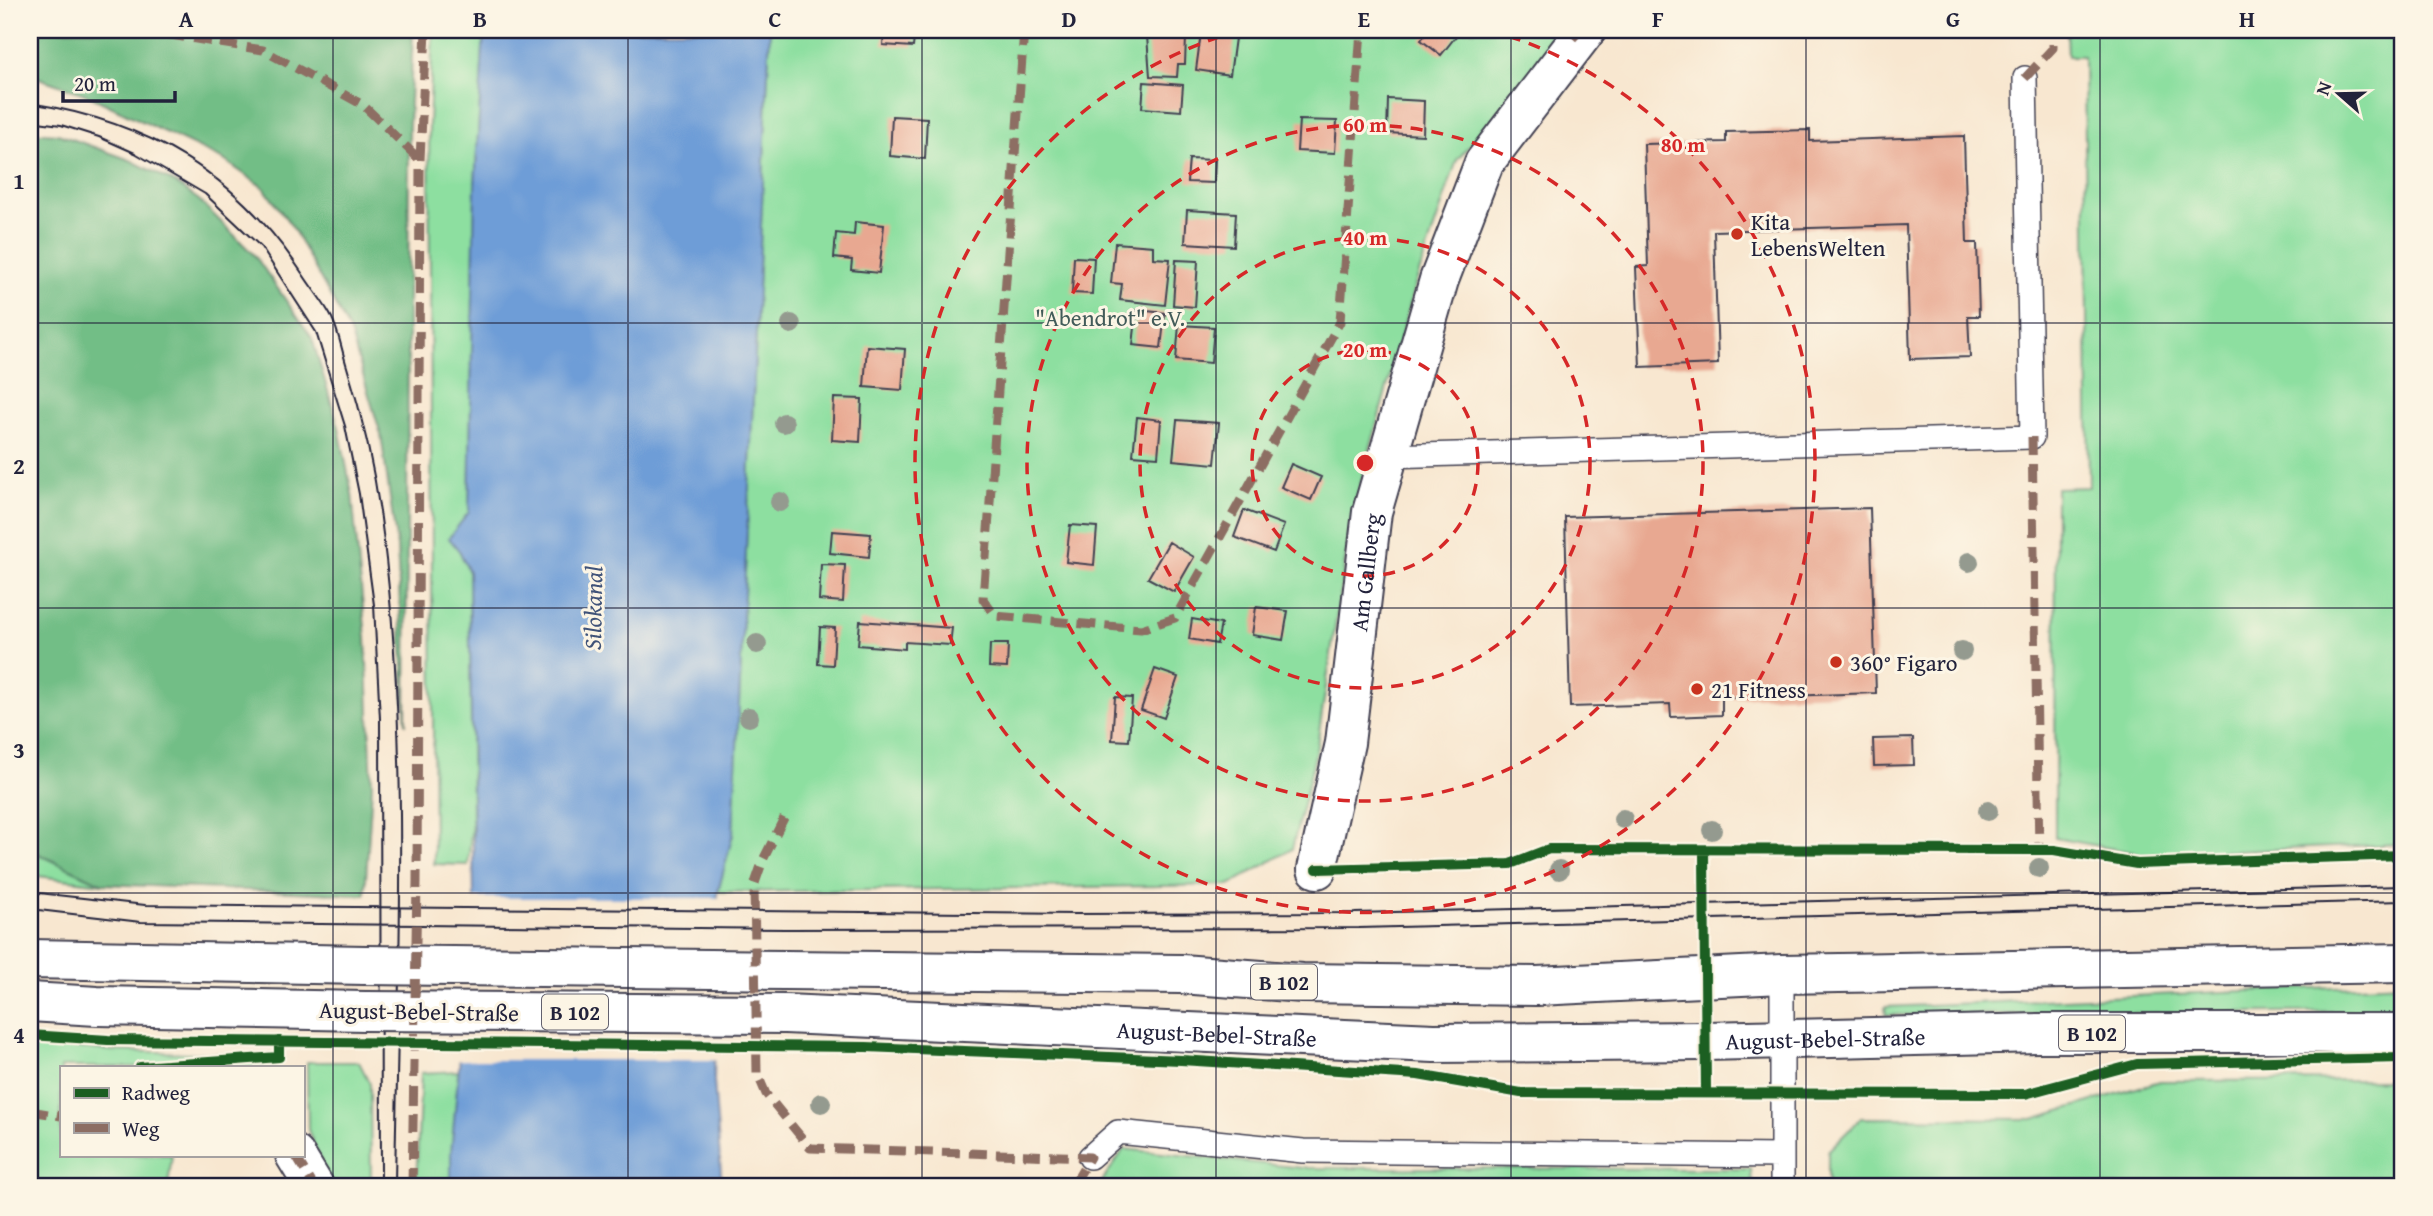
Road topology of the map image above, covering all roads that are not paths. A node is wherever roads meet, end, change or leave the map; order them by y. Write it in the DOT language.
graph roads {
  1 [pos="1586,30"];
  2 [pos="2025,78"];
  3 [pos="1387,456"];
  4 [pos="1317,869"];
  5 [pos="30,958"];
  6 [pos="2403,963"];
  7 [pos="1782,974"];
  8 [pos="30,1002"];
  9 [pos="2403,1033"];
  10 [pos="1782,1039"];
  11 [pos="296,1156"];
  12 [pos="1782,1156"];
  13 [pos="1090,1157"];
  14 [pos="314,1186"];
  15 [pos="1782,1186"];
  1 -- 3 [label="main road, Am Gallberg"];
  2 -- 3 [label="lane"];
  3 -- 4 [label="main road, Am Gallberg"];
  5 -- 7 [label="main road, August-Bebel-Straße / B 102, bridge"];
  6 -- 7 [label="main road, August-Bebel-Straße / B 102"];
  7 -- 10 [label="lane"];
  8 -- 10 [label="main road, August-Bebel-Straße / B 102, bridge"];
  9 -- 10 [label="main road, August-Bebel-Straße / B 102"];
  10 -- 12 [label="lane"];
  11 -- 14 [label="main road"];
  12 -- 13 [label="lane"];
  12 -- 15 [label="lane"];
}
